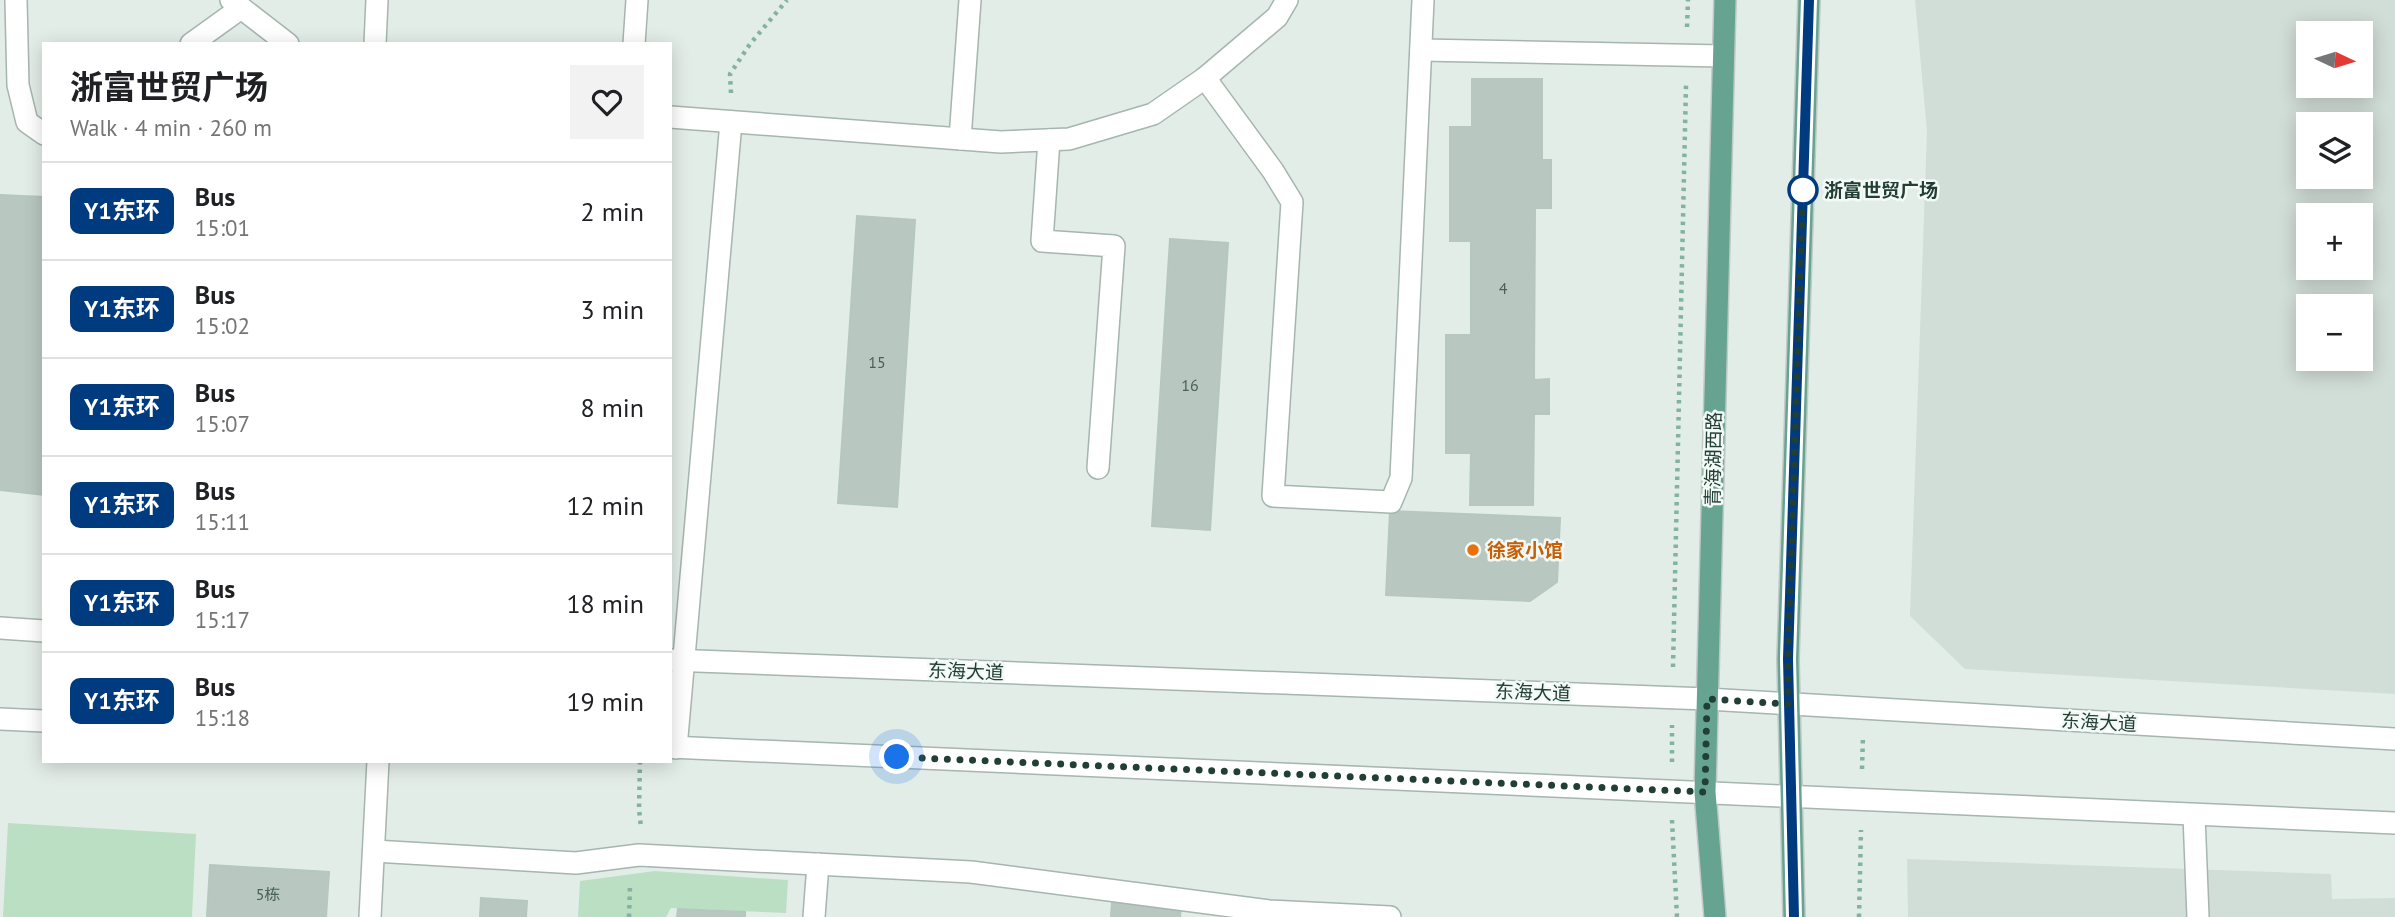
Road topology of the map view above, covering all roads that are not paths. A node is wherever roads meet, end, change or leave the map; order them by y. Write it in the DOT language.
graph roads {
  1 [pos="16,0"];
  2 [pos="377,0"];
  3 [pos="637,0"];
  4 [pos="970,0"];
  5 [pos="1287,0"];
  6 [pos="1423,0"];
  7 [pos="1725,0"];
  8 [pos="1809,0"];
  9 [pos="236,4"];
  10 [pos="193,42"];
  11 [pos="285,42"];
  12 [pos="375,42"];
  13 [pos="634,42"];
  14 [pos="1421,50"];
  15 [pos="1723,56"];
  16 [pos="1205,78"];
  17 [pos="672,117"];
  18 [pos="731,122"];
  19 [pos="42,133"];
  20 [pos="960,139"];
  21 [pos="1049,139"];
  22 [pos="1098,468"];
  23 [pos="0,628"];
  24 [pos="42,631"];
  25 [pos="677,660"];
  26 [pos="1707,699"];
  27 [pos="1788,704"];
  28 [pos="0,719"];
  29 [pos="42,720"];
  30 [pos="2395,739"];
  31 [pos="673,748"];
  32 [pos="378,763"];
  33 [pos="1705,792"];
  34 [pos="1789,798"];
  35 [pos="2194,815"];
  36 [pos="2395,823"];
  37 [pos="374,851"];
  38 [pos="818,864"];
  39 [pos="1269,914"];
  40 [pos="370,917"];
  41 [pos="814,917"];
  42 [pos="1390,917"];
  43 [pos="1715,917"];
  44 [pos="1794,917"];
  45 [pos="2198,917"];
  1 -- 19 [label="street"];
  2 -- 12 [label="street"];
  3 -- 13 [label="street"];
  4 -- 20 [label="street"];
  5 -- 16 [label="street"];
  6 -- 14 [label="street"];
  7 -- 15 [label="main road, 青海湖西路"];
  8 -- 27 [label="main road"];
  9 -- 10 [label="street"];
  9 -- 11 [label="street"];
  14 -- 15 [label="street"];
  14 -- 16 [label="street"];
  15 -- 26 [label="main road, 青海湖西路"];
  16 -- 21 [label="street"];
  17 -- 18 [label="street"];
  18 -- 20 [label="street"];
  18 -- 25 [label="street"];
  20 -- 21 [label="street"];
  21 -- 22 [label="street"];
  23 -- 24 [label="street"];
  25 -- 26 [label="street, 东海大道"];
  25 -- 31 [label="street"];
  26 -- 27 [label="street, 东海大道"];
  26 -- 33 [label="main road, 青海湖西路"];
  27 -- 30 [label="street, 东海大道"];
  27 -- 34 [label="main road"];
  28 -- 29 [label="street"];
  31 -- 33 [label="street"];
  32 -- 37 [label="street"];
  33 -- 34 [label="street"];
  33 -- 43 [label="main road, 青海湖西路"];
  34 -- 35 [label="street"];
  34 -- 44 [label="main road"];
  35 -- 36 [label="street"];
  35 -- 45 [label="street"];
  37 -- 38 [label="street"];
  37 -- 40 [label="street"];
  38 -- 39 [label="street"];
  38 -- 41 [label="street"];
  39 -- 42 [label="street"];
}
